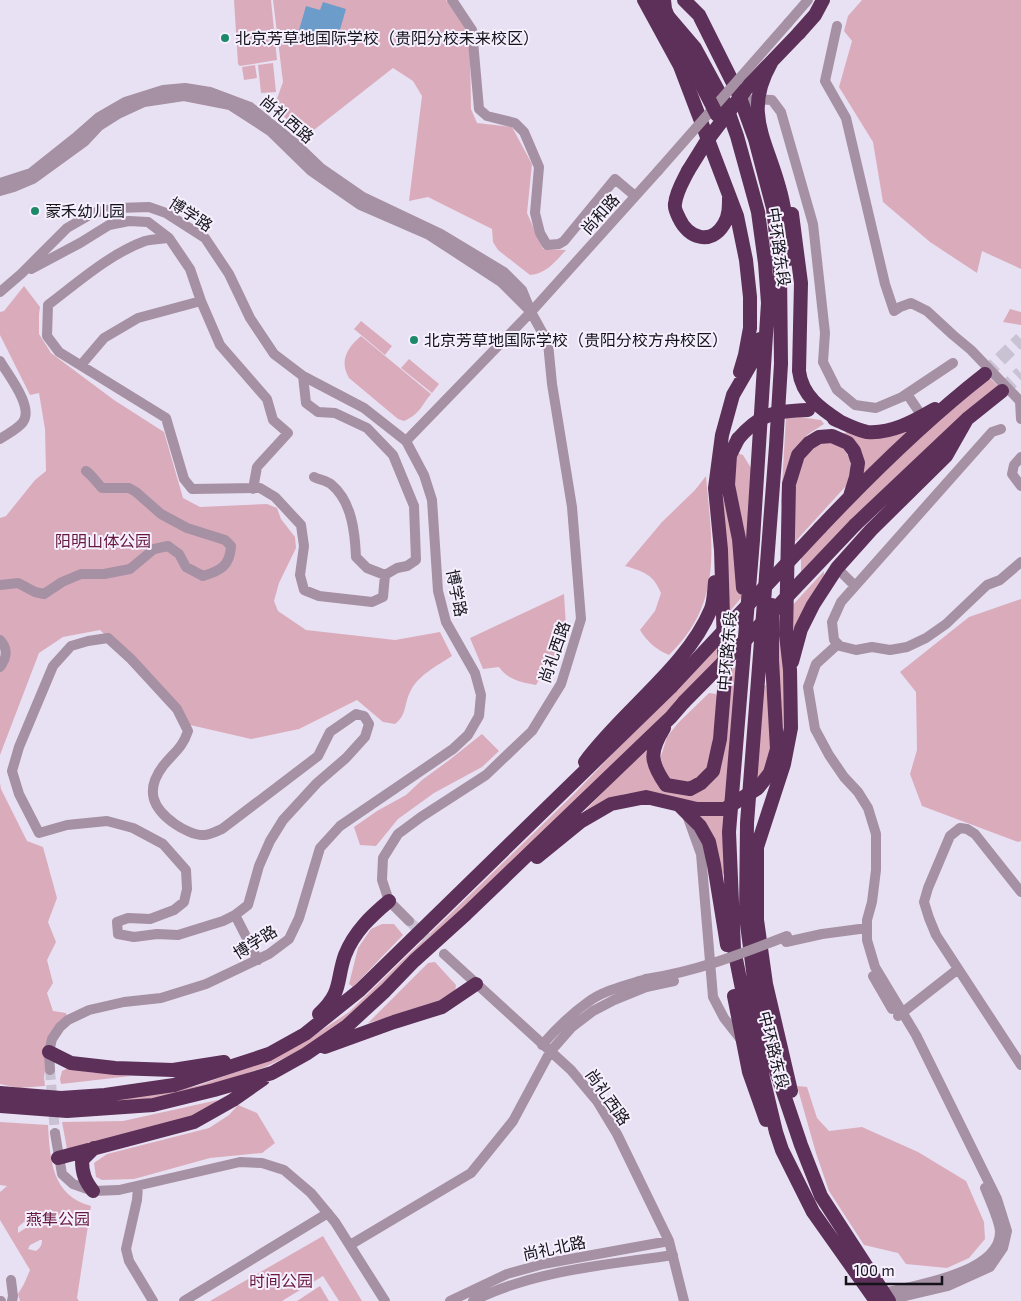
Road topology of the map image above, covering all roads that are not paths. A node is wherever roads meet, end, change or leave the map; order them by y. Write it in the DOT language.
graph roads {
  1 [pos="452,0"];
  2 [pos="644,0"];
  3 [pos="654,0"];
  4 [pos="664,0"];
  5 [pos="684,0"];
  6 [pos="808,0"];
  7 [pos="823,0"];
  8 [pos="699,15"];
  9 [pos="837,26"];
  10 [pos="770,63"];
  11 [pos="751,100"];
  12 [pos="737,136"];
  13 [pos="0,183"];
  14 [pos="0,190"];
  15 [pos="729,195"];
  16 [pos="635,196"];
  17 [pos="747,202"];
  18 [pos="168,238"];
  19 [pos="21,274"];
  20 [pos="0,292"];
  21 [pos="201,301"];
  22 [pos="531,312"];
  23 [pos="0,362"];
  24 [pos="953,363"];
  25 [pos="81,365"];
  26 [pos="985,374"];
  27 [pos="303,376"];
  28 [pos="1002,391"];
  29 [pos="733,394"];
  30 [pos="907,394"];
  31 [pos="951,400"];
  32 [pos="779,401"];
  33 [pos="922,416"];
  34 [pos="967,419"];
  35 [pos="1021,419"];
  36 [pos="841,422"];
  37 [pos="1001,429"];
  38 [pos="0,439"];
  39 [pos="406,441"];
  40 [pos="1021,457"];
  41 [pos="86,471"];
  42 [pos="314,477"];
  43 [pos="1021,486"];
  44 [pos="253,488"];
  45 [pos="850,496"];
  46 [pos="771,499"];
  47 [pos="721,550"];
  48 [pos="1021,562"];
  49 [pos="837,568"];
  50 [pos="385,575"];
  51 [pos="0,585"];
  52 [pos="855,586"];
  53 [pos="747,619"];
  54 [pos="0,640"];
  55 [pos="836,642"];
  56 [pos="0,666"];
  57 [pos="790,670"];
  58 [pos="671,717"];
  59 [pos="564,792"];
  60 [pos="682,808"];
  61 [pos="1021,892"];
  62 [pos="389,901"];
  63 [pos="466,914"];
  64 [pos="235,915"];
  65 [pos="409,922"];
  66 [pos="864,925"];
  67 [pos="444,954"];
  68 [pos="258,960"];
  69 [pos="956,966"];
  70 [pos="476,984"];
  71 [pos="898,1012"];
  72 [pos="742,1042"];
  73 [pos="284,1045"];
  74 [pos="546,1048"];
  75 [pos="49,1052"];
  76 [pos="269,1054"];
  77 [pos="306,1054"];
  78 [pos="1021,1065"];
  79 [pos="50,1070"];
  80 [pos="272,1073"];
  81 [pos="0,1093"];
  82 [pos="0,1106"];
  83 [pos="776,1132"];
  84 [pos="55,1134"];
  85 [pos="800,1142"];
  86 [pos="96,1147"];
  87 [pos="58,1158"];
  88 [pos="138,1186"];
  89 [pos="92,1191"];
  90 [pos="328,1213"];
  91 [pos="669,1241"];
  92 [pos="350,1245"];
  93 [pos="673,1255"];
  94 [pos="11,1280"];
  95 [pos="884,1299"];
  96 [pos="12,1301"];
  97 [pos="153,1301"];
  98 [pos="184,1301"];
  99 [pos="384,1301"];
  100 [pos="450,1301"];
  101 [pos="474,1301"];
  102 [pos="684,1301"];
  1 -- 16 [label="street"];
  2 -- 15 [label="highway"];
  3 -- 12 [label="highway, 中环路东段"];
  4 -- 17 [label="highway, bridge"];
  5 -- 8 [label="highway, 中环路东段"];
  6 -- 16 [label="street, 尚和路, bridge"];
  7 -- 10 [label="highway, bridge"];
  8 -- 11 [label="highway"];
  8 -- 32 [label="highway, 中环路东段"];
  9 -- 35 [label="street"];
  10 -- 15 [label="highway, bridge"];
  10 -- 32 [label="highway, bridge"];
  11 -- 30 [label="street"];
  11 -- 36 [label="highway"];
  12 -- 17 [label="highway"];
  12 -- 53 [label="highway, 中环路东段"];
  13 -- 22 [label="street, 尚礼西路"];
  14 -- 22 [label="street, 尚礼西路"];
  15 -- 29 [label="highway"];
  16 -- 22 [label="street, 尚和路"];
  17 -- 29 [label="highway"];
  18 -- 19 [label="street"];
  18 -- 21 [label="street"];
  18 -- 25 [label="street"];
  19 -- 20 [label="street, 博学路"];
  19 -- 27 [label="street, 博学路"];
  21 -- 25 [label="street"];
  21 -- 44 [label="street"];
  22 -- 39 [label="street, 尚和路"];
  22 -- 62 [label="street, 尚礼西路"];
  23 -- 38 [label="street"];
  24 -- 30 [label="street"];
  25 -- 44 [label="street"];
  26 -- 31 [label="highway"];
  27 -- 39 [label="street, 博学路"];
  27 -- 50 [label="street"];
  28 -- 34 [label="highway"];
  29 -- 47 [label="highway"];
  30 -- 33 [label="street"];
  31 -- 33 [label="highway"];
  31 -- 45 [label="highway"];
  32 -- 46 [label="highway, 中环路东段"];
  33 -- 36 [label="highway"];
  34 -- 49 [label="highway"];
  34 -- 58 [label="highway, bridge"];
  36 -- 53 [label="highway, bridge"];
  37 -- 52 [label="street"];
  39 -- 68 [label="street, 博学路"];
  40 -- 43 [label="street"];
  41 -- 51 [label="street"];
  42 -- 50 [label="street"];
  44 -- 50 [label="street"];
  45 -- 57 [label="highway"];
  45 -- 59 [label="highway, bridge"];
  46 -- 60 [label="highway, bridge"];
  46 -- 85 [label="highway, 中环路东段"];
  47 -- 58 [label="highway"];
  47 -- 59 [label="highway"];
  48 -- 55 [label="street"];
  49 -- 52 [label="street"];
  49 -- 57 [label="highway"];
  52 -- 55 [label="street"];
  53 -- 83 [label="highway, 中环路东段"];
  54 -- 56 [label="street"];
  55 -- 66 [label="street"];
  57 -- 85 [label="highway"];
  58 -- 63 [label="highway"];
  59 -- 73 [label="highway"];
  60 -- 63 [label="highway"];
  60 -- 72 [label="highway"];
  60 -- 72 [label="street"];
  61 -- 69 [label="street"];
  62 -- 65 [label="street, 尚礼西路"];
  62 -- 73 [label="highway"];
  63 -- 77 [label="highway"];
  64 -- 64 [label="street"];
  64 -- 68 [label="street"];
  66 -- 71 [label="street"];
  66 -- 74 [label="street, bridge"];
  67 -- 70 [label="street, 尚礼西路"];
  68 -- 75 [label="street, 博学路"];
  69 -- 71 [label="street"];
  69 -- 78 [label="street"];
  70 -- 74 [label="street, 尚礼西路"];
  70 -- 77 [label="highway"];
  71 -- 95 [label="street"];
  72 -- 83 [label="highway"];
  73 -- 76 [label="highway"];
  74 -- 91 [label="street, 尚礼西路"];
  74 -- 92 [label="street"];
  75 -- 76 [label="highway"];
  75 -- 79 [label="street, 博学路"];
  76 -- 81 [label="highway"];
  77 -- 80 [label="highway"];
  80 -- 82 [label="highway"];
  80 -- 86 [label="highway"];
  83 -- 95 [label="highway, 中环路东段"];
  84 -- 87 [label="street"];
  85 -- 95 [label="highway, 中环路东段"];
  86 -- 87 [label="highway"];
  86 -- 89 [label="highway"];
  87 -- 89 [label="street"];
  88 -- 89 [label="street"];
  88 -- 90 [label="street"];
  88 -- 97 [label="street"];
  90 -- 92 [label="street"];
  90 -- 98 [label="street"];
  91 -- 93 [label="street, 尚礼西路"];
  91 -- 100 [label="street, 尚礼北路"];
  92 -- 99 [label="street"];
  93 -- 101 [label="street, 尚礼北路"];
  93 -- 102 [label="street, 尚礼西路"];
  94 -- 96 [label="street"];
}
